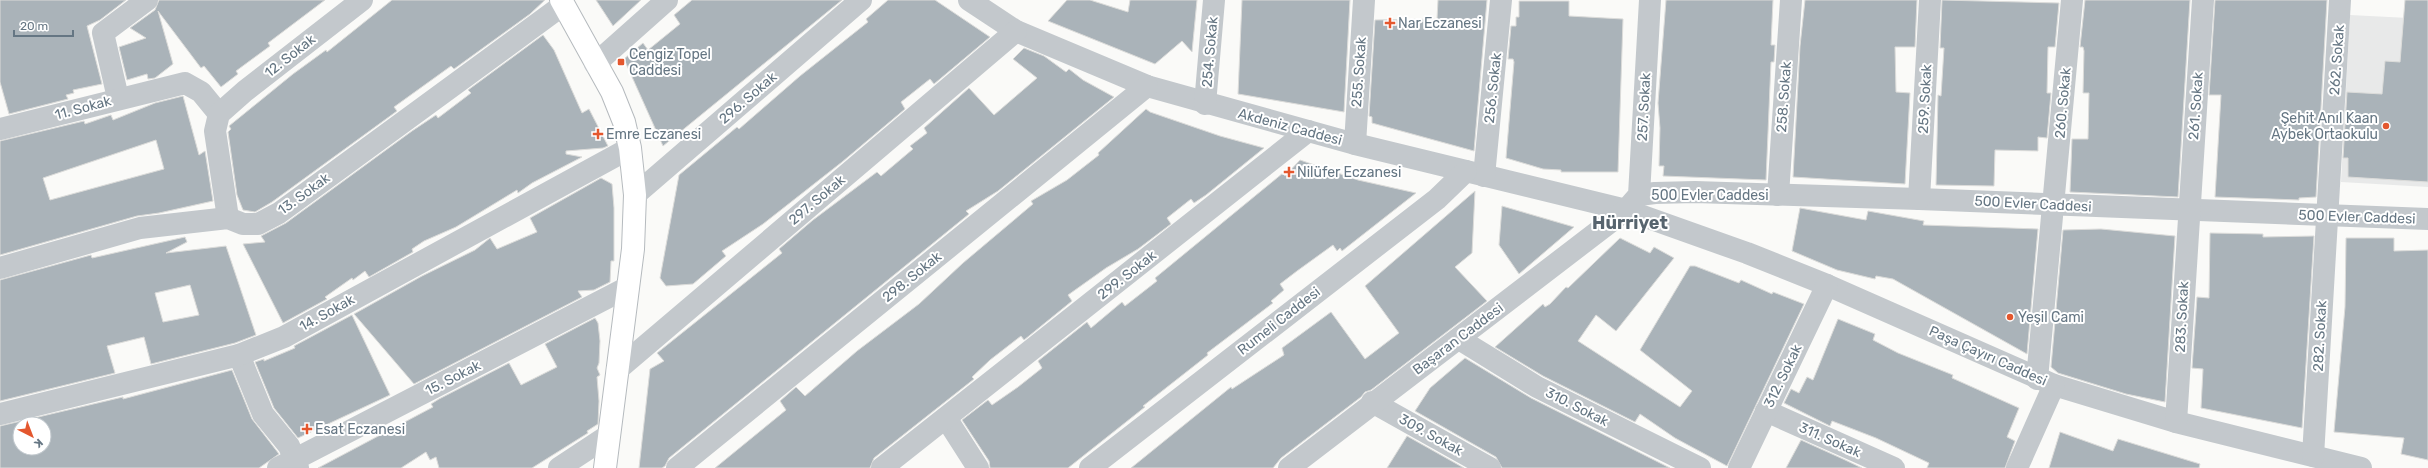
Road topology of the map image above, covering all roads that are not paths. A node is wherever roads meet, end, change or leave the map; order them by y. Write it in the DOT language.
graph roads {
  1 [pos="147,0"];
  2 [pos="362,0"];
  3 [pos="667,0"];
  4 [pos="860,0"];
  5 [pos="1214,0"];
  6 [pos="1364,0"];
  7 [pos="1501,0"];
  8 [pos="1650,0"];
  9 [pos="1791,0"];
  10 [pos="1930,0"];
  11 [pos="2072,0"];
  12 [pos="2203,0"];
  13 [pos="2340,0"];
  14 [pos="562,2"];
  15 [pos="980,3"];
  16 [pos="1016,31"];
  17 [pos="595,64"];
  18 [pos="1147,86"];
  19 [pos="118,98"];
  20 [pos="1205,104"];
  21 [pos="219,114"];
  22 [pos="0,129"];
  23 [pos="1308,131"];
  24 [pos="1354,144"];
  25 [pos="630,148"];
  26 [pos="1475,174"];
  27 [pos="635,195"];
  28 [pos="1778,195"];
  29 [pos="1919,199"];
  30 [pos="1633,202"];
  31 [pos="2055,205"];
  32 [pos="2188,211"];
  33 [pos="2327,216"];
  34 [pos="228,218"];
  35 [pos="2428,219"];
  36 [pos="0,268"];
  37 [pos="1827,285"];
  38 [pos="628,287"];
  39 [pos="1459,339"];
  40 [pos="239,355"];
  41 [pos="618,370"];
  42 [pos="2046,382"];
  43 [pos="1372,402"];
  44 [pos="1766,411"];
  45 [pos="0,414"];
  46 [pos="946,418"];
  47 [pos="2176,422"];
  48 [pos="609,436"];
  49 [pos="2313,456"];
  50 [pos="291,465"];
  51 [pos="559,468"];
  52 [pos="605,468"];
  53 [pos="677,468"];
  54 [pos="882,468"];
  55 [pos="978,468"];
  56 [pos="1090,468"];
  57 [pos="1289,468"];
  58 [pos="1490,468"];
  59 [pos="1700,468"];
  60 [pos="1739,468"];
  61 [pos="1894,468"];
  62 [pos="2017,468"];
  63 [pos="2361,468"];
  1 -- 19 [label="street, 11. Sokak"];
  2 -- 21 [label="street, 12. Sokak"];
  3 -- 17 [label="street"];
  4 -- 27 [label="street, 296. Sokak"];
  5 -- 20 [label="street, 254. Sokak"];
  6 -- 24 [label="street, 255. Sokak"];
  7 -- 26 [label="street, 256. Sokak"];
  8 -- 30 [label="street, 257. Sokak"];
  9 -- 28 [label="street, 258. Sokak"];
  10 -- 29 [label="street, 259. Sokak"];
  11 -- 31 [label="street, 260. Sokak"];
  12 -- 32 [label="street, 261. Sokak"];
  13 -- 33 [label="street, 262. Sokak"];
  14 -- 17 [label="main road"];
  14 -- 34 [label="street, 13. Sokak"];
  15 -- 16 [label="street, Akdeniz Caddesi"];
  16 -- 18 [label="street, Akdeniz Caddesi"];
  16 -- 41 [label="street, 297. Sokak"];
  17 -- 25 [label="main road"];
  18 -- 20 [label="street, Akdeniz Caddesi"];
  18 -- 53 [label="street, 298. Sokak"];
  19 -- 21 [label="street"];
  19 -- 22 [label="street, 11. Sokak"];
  20 -- 23 [label="street, Akdeniz Caddesi"];
  21 -- 34 [label="street"];
  23 -- 24 [label="street, Akdeniz Caddesi"];
  23 -- 46 [label="street, 299. Sokak"];
  24 -- 26 [label="street, Akdeniz Caddesi"];
  25 -- 27 [label="main road"];
  25 -- 40 [label="street, 14. Sokak"];
  26 -- 30 [label="street, Akdeniz Caddesi"];
  26 -- 56 [label="street, Rumeli Caddesi"];
  27 -- 38 [label="main road"];
  28 -- 29 [label="street, 500 Evler Caddesi"];
  28 -- 30 [label="street, 500 Evler Caddesi"];
  29 -- 31 [label="street, 500 Evler Caddesi"];
  30 -- 37 [label="street, Paşa Çayırı Caddesi"];
  30 -- 39 [label="street, Başaran Caddesi"];
  31 -- 32 [label="street, 500 Evler Caddesi"];
  31 -- 42 [label="street, 260. Sokak"];
  32 -- 33 [label="street, 500 Evler Caddesi"];
  32 -- 47 [label="street, 283. Sokak"];
  33 -- 35 [label="street, 500 Evler Caddesi"];
  33 -- 49 [label="street, 282. Sokak"];
  34 -- 36 [label="street, 13. Sokak"];
  37 -- 42 [label="street, Paşa Çayırı Caddesi"];
  37 -- 44 [label="street, 312. Sokak"];
  38 -- 41 [label="main road"];
  38 -- 50 [label="street, 15. Sokak"];
  39 -- 43 [label="street, Başaran Caddesi"];
  39 -- 59 [label="street, 310. Sokak"];
  40 -- 45 [label="street, 14. Sokak"];
  40 -- 50 [label="street"];
  41 -- 48 [label="main road"];
  42 -- 47 [label="street, Paşa Çayırı Caddesi"];
  42 -- 62 [label="street, 260. Sokak"];
  43 -- 57 [label="street, Başaran Caddesi"];
  43 -- 58 [label="street, 309. Sokak"];
  44 -- 60 [label="street, 312. Sokak"];
  44 -- 61 [label="street, 311. Sokak"];
  46 -- 54 [label="street, 299. Sokak"];
  46 -- 55 [label="street"];
  47 -- 49 [label="street, Paşa Çayırı Caddesi"];
  48 -- 51 [label="street"];
  48 -- 52 [label="main road"];
  49 -- 63 [label="street, Paşa Çayırı Caddesi"];
}
